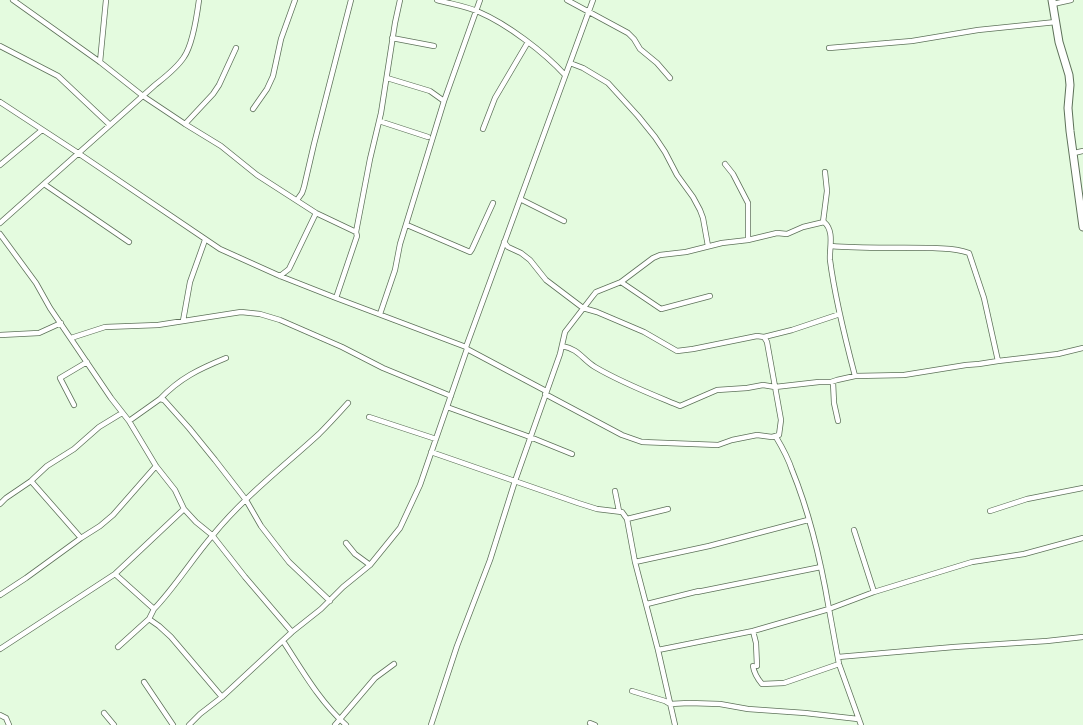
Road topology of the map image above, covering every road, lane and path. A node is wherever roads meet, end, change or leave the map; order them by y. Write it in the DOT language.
graph roads {
  1 [pos="13,0"];
  2 [pos="106,0"];
  3 [pos="199,0"];
  4 [pos="295,0"];
  5 [pos="351,0"];
  6 [pos="400,0"];
  7 [pos="437,0"];
  8 [pos="480,0"];
  9 [pos="567,0"];
  10 [pos="593,0"];
  11 [pos="1071,0"];
  12 [pos="1052,2"];
  13 [pos="477,11"];
  14 [pos="589,12"];
  15 [pos="1056,22"];
  16 [pos="392,38"];
  17 [pos="528,42"];
  18 [pos="0,46"];
  19 [pos="434,46"];
  20 [pos="236,48"];
  21 [pos="829,48"];
  22 [pos="100,62"];
  23 [pos="570,63"];
  24 [pos="565,75"];
  25 [pos="387,78"];
  26 [pos="670,78"];
  27 [pos="143,96"];
  28 [pos="444,101"];
  29 [pos="0,102"];
  30 [pos="253,109"];
  31 [pos="379,121"];
  32 [pos="185,124"];
  33 [pos="110,125"];
  34 [pos="483,129"];
  35 [pos="42,130"];
  36 [pos="428,137"];
  37 [pos="1083,151"];
  38 [pos="78,153"];
  39 [pos="1074,153"];
  40 [pos="725,164"];
  41 [pos="0,165"];
  42 [pos="825,172"];
  43 [pos="44,184"];
  44 [pos="520,199"];
  45 [pos="297,200"];
  46 [pos="492,203"];
  47 [pos="316,213"];
  48 [pos="564,220"];
  49 [pos="0,222"];
  50 [pos="824,222"];
  51 [pos="406,225"];
  52 [pos="1083,227"];
  53 [pos="356,232"];
  54 [pos="0,234"];
  55 [pos="205,240"];
  56 [pos="748,240"];
  57 [pos="129,242"];
  58 [pos="504,242"];
  59 [pos="708,246"];
  60 [pos="831,246"];
  61 [pos="280,276"];
  62 [pos="621,282"];
  63 [pos="710,296"];
  64 [pos="336,298"];
  65 [pos="582,308"];
  66 [pos="380,314"];
  67 [pos="840,314"];
  68 [pos="183,322"];
  69 [pos="61,323"];
  70 [pos="0,335"];
  71 [pos="764,337"];
  72 [pos="71,338"];
  73 [pos="562,346"];
  74 [pos="466,348"];
  75 [pos="1083,348"];
  76 [pos="226,358"];
  77 [pos="998,361"];
  78 [pos="87,362"];
  79 [pos="855,376"];
  80 [pos="833,382"];
  81 [pos="775,387"];
  82 [pos="546,393"];
  83 [pos="451,396"];
  84 [pos="160,399"];
  85 [pos="348,403"];
  86 [pos="74,405"];
  87 [pos="447,407"];
  88 [pos="122,413"];
  89 [pos="369,417"];
  90 [pos="129,421"];
  91 [pos="838,421"];
  92 [pos="776,436"];
  93 [pos="530,437"];
  94 [pos="436,439"];
  95 [pos="432,452"];
  96 [pos="572,454"];
  97 [pos="156,466"];
  98 [pos="31,481"];
  99 [pos="515,481"];
  100 [pos="1083,488"];
  101 [pos="615,491"];
  102 [pos="246,500"];
  103 [pos="0,504"];
  104 [pos="184,509"];
  105 [pos="668,509"];
  106 [pos="619,511"];
  107 [pos="990,511"];
  108 [pos="627,518"];
  109 [pos="808,520"];
  110 [pos="854,530"];
  111 [pos="212,535"];
  112 [pos="81,538"];
  113 [pos="1083,538"];
  114 [pos="346,543"];
  115 [pos="705,549"];
  116 [pos="635,562"];
  117 [pos="370,565"];
  118 [pos="821,567"];
  119 [pos="115,574"];
  120 [pos="734,584"];
  121 [pos="697,592"];
  122 [pos="874,592"];
  123 [pos="0,595"];
  124 [pos="330,601"];
  125 [pos="647,604"];
  126 [pos="154,609"];
  127 [pos="829,609"];
  128 [pos="149,619"];
  129 [pos="753,631"];
  130 [pos="292,632"];
  131 [pos="1083,637"];
  132 [pos="283,642"];
  133 [pos="118,647"];
  134 [pos="0,649"];
  135 [pos="658,650"];
  136 [pos="838,657"];
  137 [pos="394,664"];
  138 [pos="839,664"];
  139 [pos="144,682"];
  140 [pos="632,691"];
  141 [pos="222,697"];
  142 [pos="670,704"];
  143 [pos="104,713"];
  144 [pos="0,715"];
  145 [pos="340,719"];
  146 [pos="858,719"];
  147 [pos="10,725"];
  148 [pos="114,725"];
  149 [pos="173,725"];
  150 [pos="189,725"];
  151 [pos="335,725"];
  152 [pos="346,725"];
  153 [pos="431,725"];
  154 [pos="675,725"];
  155 [pos="861,725"];
  1 -- 22 [label="street"];
  2 -- 22 [label="street"];
  3 -- 27 [label="street"];
  4 -- 30 [label="street"];
  5 -- 45 [label="street"];
  6 -- 16 [label="street"];
  7 -- 13 [label="street"];
  8 -- 13 [label="street"];
  9 -- 14 [label="street"];
  10 -- 14 [label="street"];
  11 -- 12 [label="street"];
  12 -- 15 [label="street"];
  13 -- 17 [label="street"];
  13 -- 28 [label="street"];
  14 -- 23 [label="street"];
  14 -- 26 [label="street"];
  15 -- 21 [label="street"];
  15 -- 39 [label="street"];
  16 -- 19 [label="street"];
  16 -- 25 [label="street"];
  17 -- 24 [label="street"];
  17 -- 34 [label="street"];
  18 -- 33 [label="street"];
  20 -- 32 [label="street"];
  22 -- 27 [label="street"];
  23 -- 24 [label="street"];
  23 -- 59 [label="street"];
  24 -- 44 [label="street"];
  25 -- 28 [label="street"];
  25 -- 31 [label="street"];
  27 -- 32 [label="street"];
  27 -- 33 [label="street"];
  28 -- 51 [label="street"];
  29 -- 35 [label="street"];
  31 -- 36 [label="street"];
  31 -- 53 [label="street"];
  32 -- 45 [label="street"];
  33 -- 38 [label="street"];
  35 -- 38 [label="street"];
  35 -- 41 [label="street"];
  37 -- 39 [label="street"];
  38 -- 43 [label="street"];
  38 -- 55 [label="street"];
  39 -- 52 [label="street"];
  40 -- 56 [label="street"];
  42 -- 50 [label="street"];
  43 -- 49 [label="street"];
  43 -- 57 [label="street"];
  44 -- 48 [label="street"];
  44 -- 58 [label="street"];
  45 -- 47 [label="street"];
  46 -- 51 [label="street"];
  47 -- 53 [label="street"];
  47 -- 61 [label="street"];
  50 -- 56 [label="street"];
  50 -- 60 [label="street"];
  51 -- 66 [label="street"];
  53 -- 64 [label="street"];
  54 -- 69 [label="street"];
  55 -- 61 [label="street"];
  55 -- 68 [label="street"];
  56 -- 59 [label="street"];
  58 -- 65 [label="street"];
  58 -- 74 [label="street"];
  59 -- 62 [label="street"];
  60 -- 67 [label="street"];
  60 -- 77 [label="street"];
  61 -- 64 [label="street"];
  62 -- 63 [label="street"];
  62 -- 65 [label="street"];
  64 -- 66 [label="street"];
  65 -- 71 [label="street"];
  65 -- 73 [label="street"];
  66 -- 74 [label="street"];
  67 -- 71 [label="street"];
  67 -- 79 [label="street"];
  68 -- 72 [label="street"];
  68 -- 83 [label="street"];
  69 -- 70 [label="street"];
  69 -- 72 [label="street"];
  71 -- 81 [label="street"];
  72 -- 78 [label="street"];
  73 -- 81 [label="street"];
  73 -- 82 [label="street"];
  74 -- 82 [label="street"];
  74 -- 83 [label="street"];
  75 -- 77 [label="street"];
  76 -- 84 [label="street"];
  77 -- 79 [label="street"];
  78 -- 86 [label="street"];
  78 -- 88 [label="street"];
  79 -- 80 [label="street"];
  80 -- 81 [label="street"];
  80 -- 91 [label="street"];
  81 -- 92 [label="street"];
  82 -- 92 [label="street"];
  82 -- 93 [label="street"];
  83 -- 87 [label="street"];
  84 -- 90 [label="street"];
  84 -- 102 [label="street"];
  85 -- 102 [label="street"];
  87 -- 93 [label="street"];
  87 -- 94 [label="street"];
  88 -- 90 [label="street"];
  88 -- 98 [label="street"];
  89 -- 94 [label="street"];
  90 -- 97 [label="street"];
  92 -- 109 [label="street"];
  93 -- 96 [label="street"];
  93 -- 99 [label="street"];
  94 -- 95 [label="street"];
  95 -- 99 [label="street"];
  95 -- 117 [label="street"];
  97 -- 104 [label="street"];
  97 -- 112 [label="street"];
  98 -- 103 [label="street"];
  98 -- 112 [label="street"];
  99 -- 106 [label="street"];
  99 -- 153 [label="street"];
  100 -- 107 [label="street"];
  101 -- 106 [label="street"];
  102 -- 111 [label="street"];
  102 -- 124 [label="street"];
  104 -- 111 [label="street"];
  104 -- 119 [label="street"];
  105 -- 108 [label="street"];
  106 -- 108 [label="street"];
  108 -- 116 [label="street"];
  109 -- 116 [label="street"];
  109 -- 118 [label="street"];
  110 -- 122 [label="street"];
  111 -- 126 [label="street"];
  111 -- 130 [label="street"];
  112 -- 123 [label="street"];
  113 -- 122 [label="street"];
  114 -- 117 [label="street"];
  115 -- 116 [label="street"];
  116 -- 125 [label="street"];
  117 -- 124 [label="street"];
  118 -- 121 [label="street"];
  118 -- 127 [label="street"];
  119 -- 126 [label="street"];
  119 -- 134 [label="street"];
  120 -- 121 [label="street"];
  121 -- 125 [label="street"];
  122 -- 127 [label="street"];
  124 -- 130 [label="street"];
  125 -- 135 [label="street"];
  126 -- 128 [label="street"];
  127 -- 129 [label="street"];
  127 -- 136 [label="street"];
  128 -- 133 [label="street"];
  128 -- 141 [label="street"];
  129 -- 135 [label="street"];
  129 -- 138 [label="street"];
  130 -- 132 [label="street"];
  131 -- 136 [label="street"];
  132 -- 141 [label="street"];
  132 -- 145 [label="street"];
  135 -- 142 [label="street"];
  136 -- 138 [label="street"];
  137 -- 145 [label="street"];
  138 -- 146 [label="street"];
  139 -- 149 [label="street"];
  140 -- 142 [label="street"];
  141 -- 150 [label="street"];
  142 -- 146 [label="street"];
  142 -- 154 [label="street"];
  143 -- 148 [label="street"];
  144 -- 147 [label="street"];
  145 -- 151 [label="street"];
  145 -- 152 [label="street"];
  146 -- 155 [label="street"];
}
